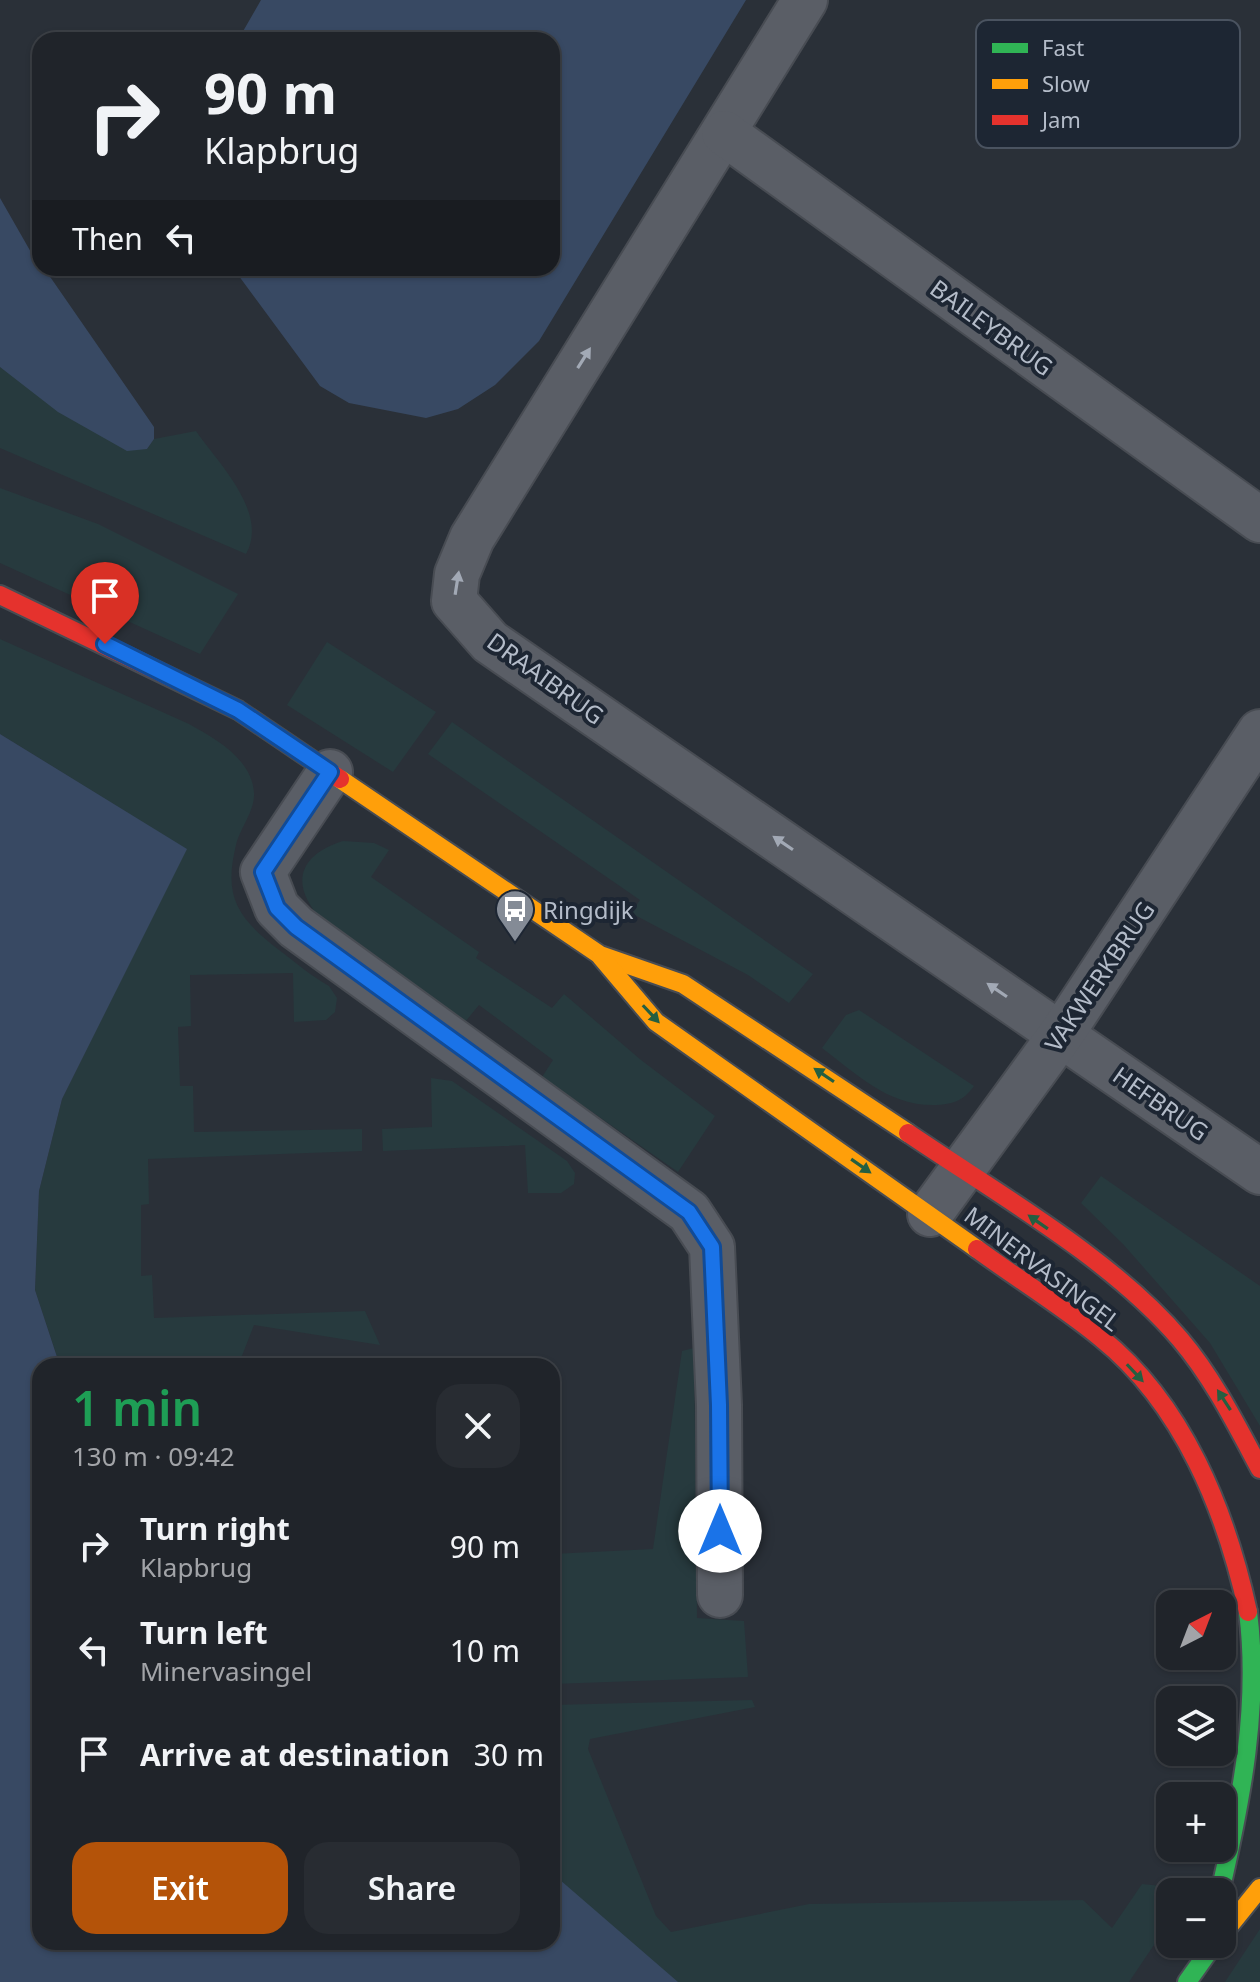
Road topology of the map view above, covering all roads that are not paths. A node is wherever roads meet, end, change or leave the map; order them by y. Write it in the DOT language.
graph roads {
  1 [pos="805,0"];
  2 [pos="724,133"];
  3 [pos="1260,520"];
  4 [pos="0,595"];
  5 [pos="1260,732"];
  6 [pos="330,772"];
  7 [pos="600,955"];
  8 [pos="1062,1033"];
  9 [pos="961,1169"];
  10 [pos="1260,1172"];
  11 [pos="930,1214"];
  12 [pos="1260,1469"];
  13 [pos="720,1595"];
  14 [pos="1223,1878"];
  15 [pos="1260,1888"];
  16 [pos="1236,1918"];
  17 [pos="1203,1958"];
  18 [pos="1187,1982"];
  1 -- 2 [label="street, DRAAIBRUG"];
  2 -- 3 [label="street, BAILEYBRUG"];
  8 -- 2 [label="street, DRAAIBRUG, one-way"];
  4 -- 6 [label="street, MINERVASINGEL"];
  5 -- 8 [label="street, VAKWERKBRUG"];
  6 -- 7 [label="street, MINERVASINGEL"];
  6 -- 13 [label="street"];
  9 -- 7 [label="street, MINERVASINGEL, one-way"];
  7 -- 11 [label="street, MINERVASINGEL, one-way"];
  8 -- 9 [label="street, VAKWERKBRUG"];
  8 -- 10 [label="street, HEFBRUG"];
  9 -- 11 [label="street, VAKWERKBRUG"];
  12 -- 9 [label="street, MINERVASINGEL, one-way"];
  11 -- 14 [label="street, MINERVASINGEL, one-way"];
  15 -- 16 [label="street"];
  17 -- 18 [label="street"];
}
